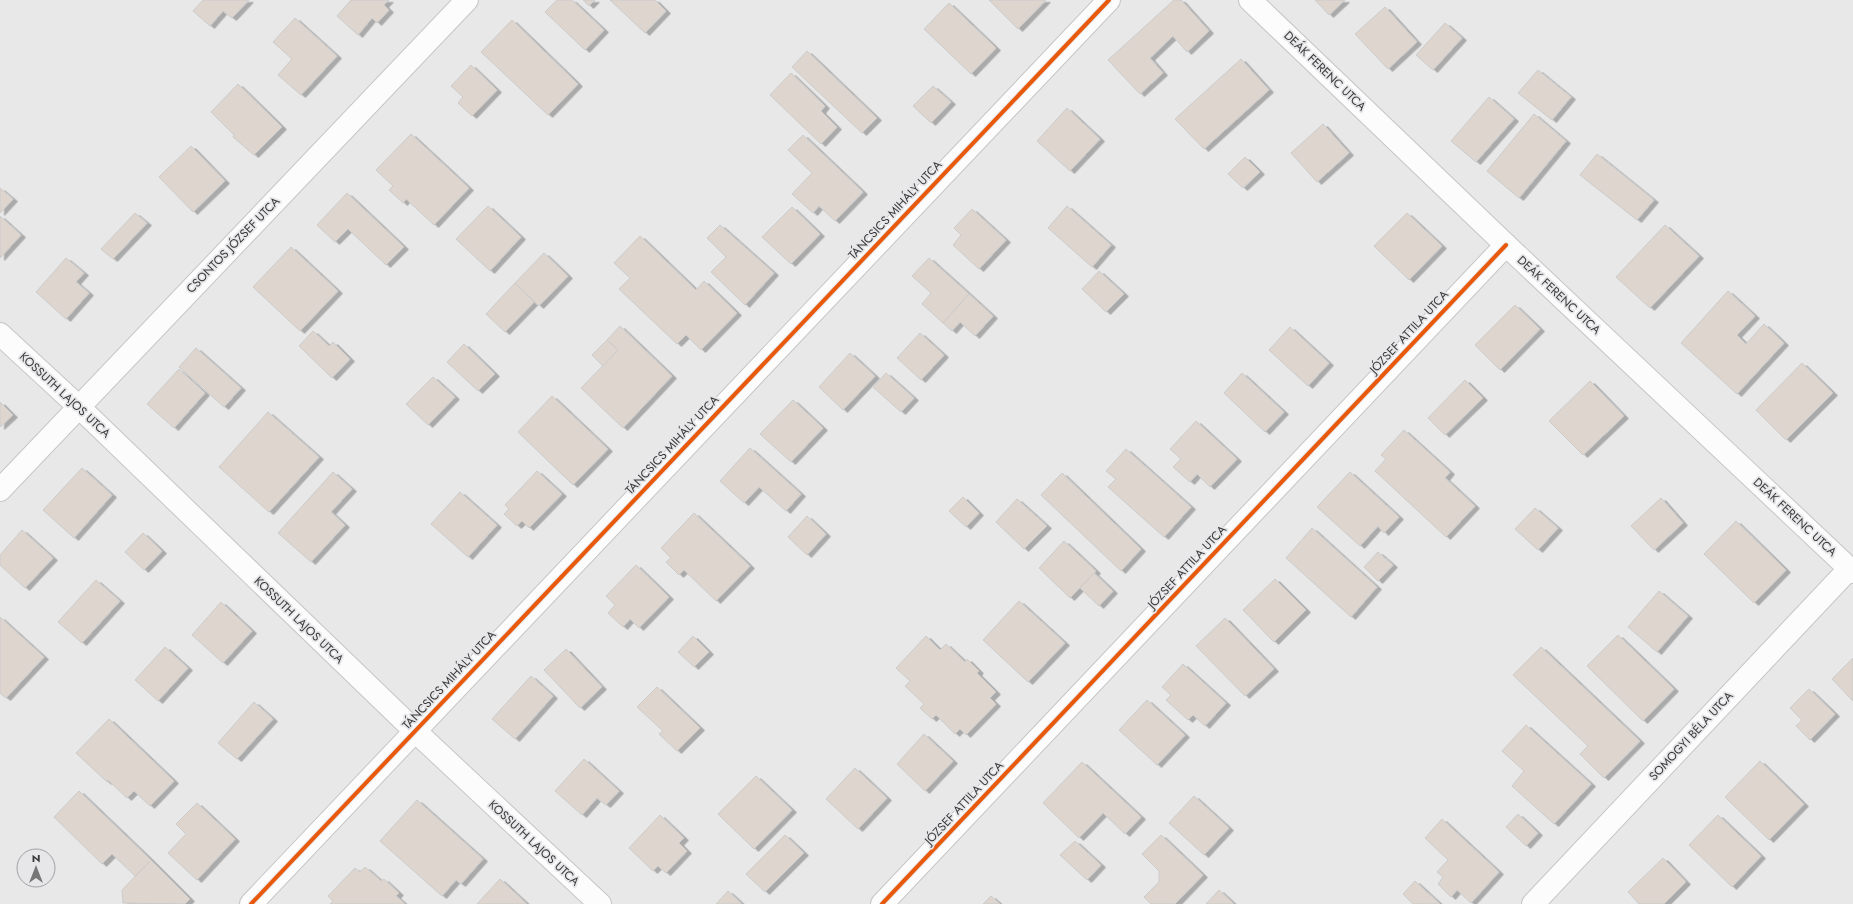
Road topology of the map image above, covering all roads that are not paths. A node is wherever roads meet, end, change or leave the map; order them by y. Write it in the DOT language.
graph roads {
  1 [pos="467,0"];
  2 [pos="1109,0"];
  3 [pos="1250,0"];
  4 [pos="1506,245"];
  5 [pos="0,334"];
  6 [pos="79,407"];
  7 [pos="0,490"];
  8 [pos="1851,570"];
  9 [pos="415,731"];
  10 [pos="251,904"];
  11 [pos="600,904"];
  12 [pos="882,904"];
  13 [pos="1533,904"];
  1 -- 6 [label="street, CSONTOS JÓZSEF UTCA"];
  2 -- 9 [label="street, TÁNCSICS MIHÁLY UTCA"];
  3 -- 4 [label="street, DEÁK FERENC UTCA"];
  4 -- 8 [label="street, DEÁK FERENC UTCA"];
  4 -- 12 [label="street, JÓZSEF ATTILA UTCA"];
  5 -- 6 [label="street, KOSSUTH LAJOS UTCA"];
  6 -- 7 [label="street, CSONTOS JÓZSEF UTCA"];
  6 -- 9 [label="street, KOSSUTH LAJOS UTCA"];
  8 -- 13 [label="street, SOMOGYI BÉLA UTCA"];
  9 -- 10 [label="street, TÁNCSICS MIHÁLY UTCA"];
  9 -- 11 [label="street, KOSSUTH LAJOS UTCA"];
}
